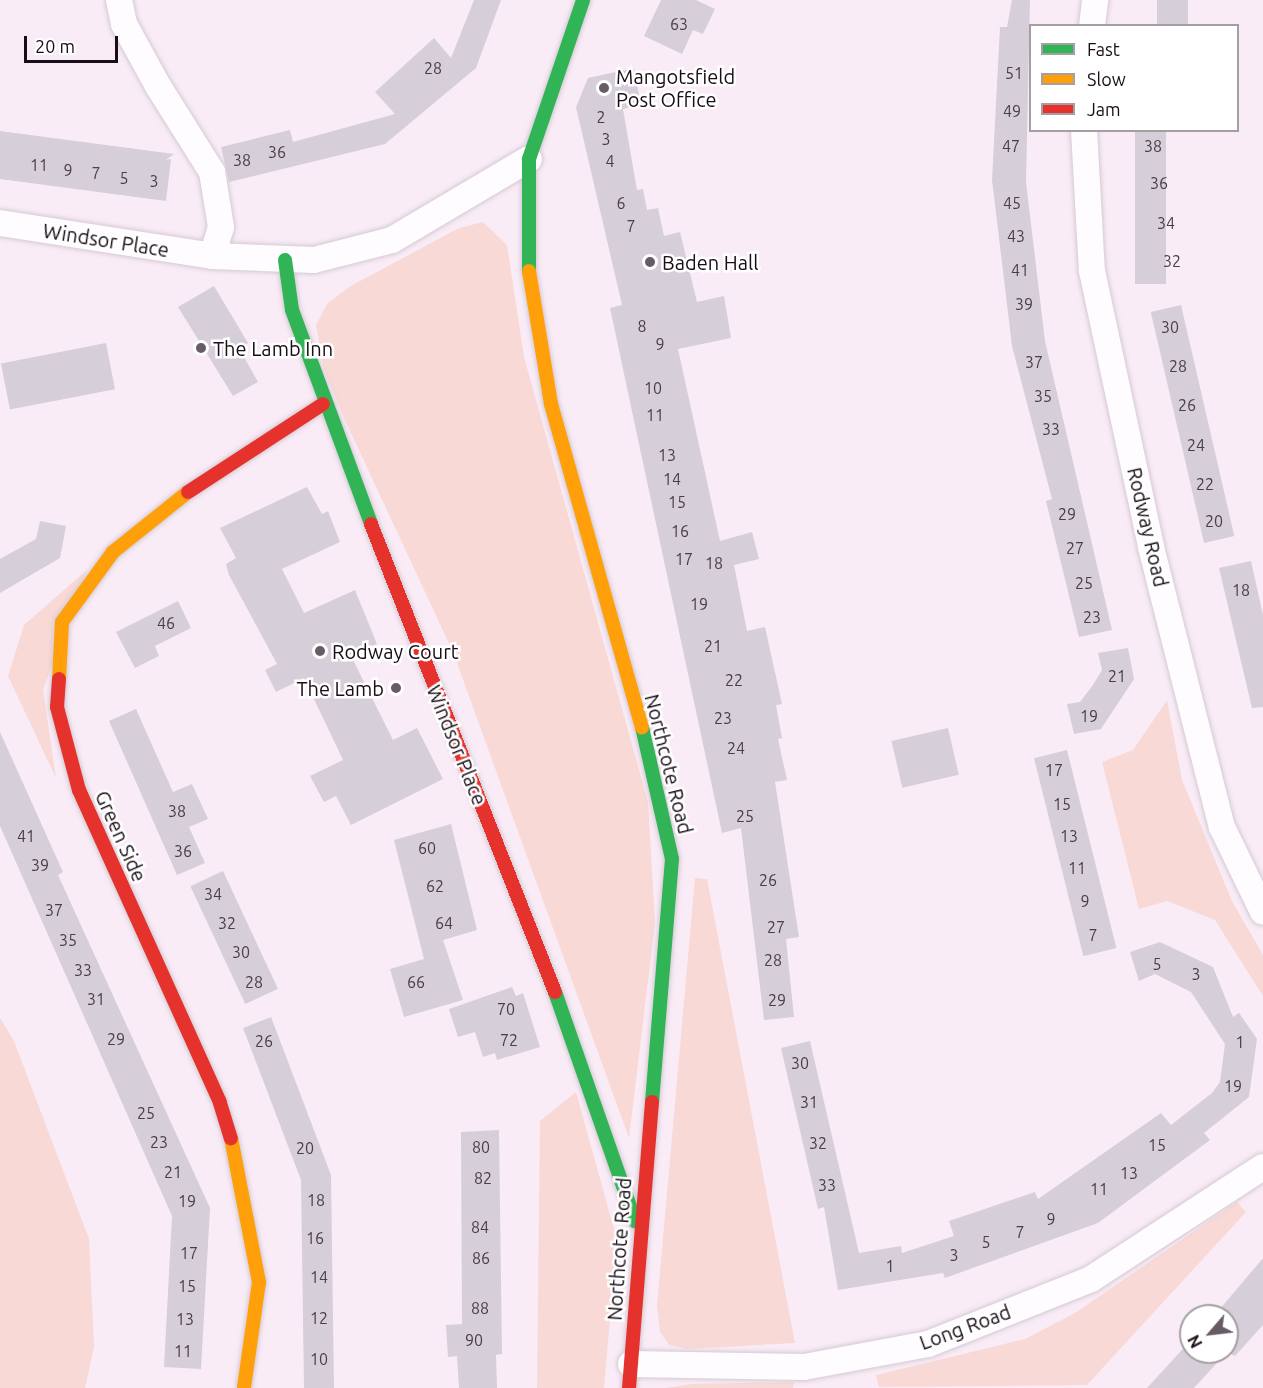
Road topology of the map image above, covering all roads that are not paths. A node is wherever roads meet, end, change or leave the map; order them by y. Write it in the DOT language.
graph roads {
  1 [pos="119,0"];
  2 [pos="583,0"];
  3 [pos="1095,0"];
  4 [pos="1092,24"];
  5 [pos="1084,132"];
  6 [pos="529,159"];
  7 [pos="0,223"];
  8 [pos="212,256"];
  9 [pos="285,260"];
  10 [pos="323,404"];
  11 [pos="1263,912"];
  12 [pos="1263,1167"];
  13 [pos="638,1228"];
  14 [pos="630,1376"];
  15 [pos="244,1388"];
  1 -- 8 [label="street"];
  2 -- 6 [label="street, Northcote Road"];
  3 -- 4 [label="street"];
  5 -- 11 [label="street, Rodway Road"];
  6 -- 9 [label="street, Windsor Place"];
  6 -- 13 [label="street, Northcote Road"];
  7 -- 8 [label="street, Windsor Place"];
  8 -- 9 [label="street, Windsor Place"];
  9 -- 10 [label="street, Windsor Place"];
  10 -- 13 [label="street, Windsor Place"];
  10 -- 15 [label="street, Green Side"];
  12 -- 14 [label="street, Long Road"];
  13 -- 14 [label="street, Northcote Road"];
}
